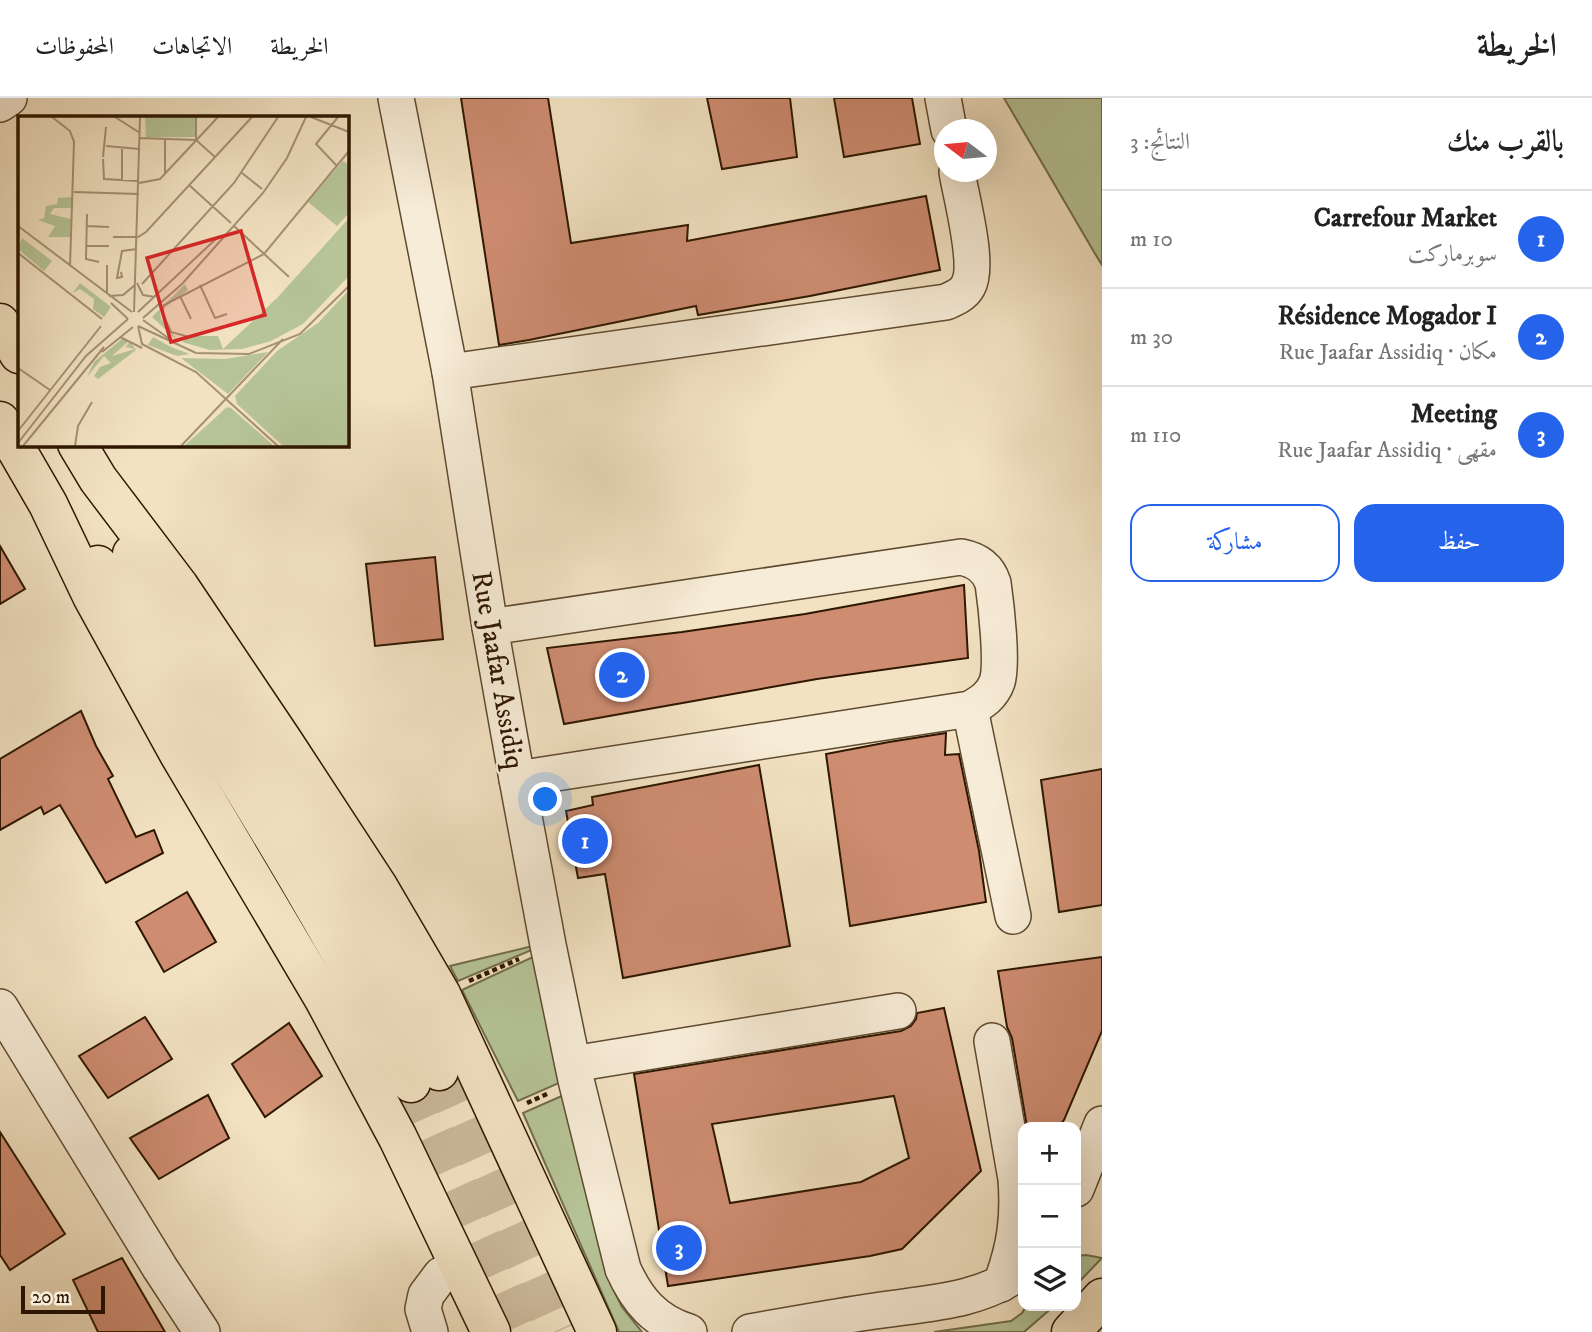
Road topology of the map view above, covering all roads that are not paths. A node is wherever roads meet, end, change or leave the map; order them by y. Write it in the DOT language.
graph roads {
  1 [pos="9,98"];
  2 [pos="396,98"];
  3 [pos="943,98"];
  4 [pos="0,104"];
  5 [pos="947,119"];
  6 [pos="959,182"];
  7 [pos="0,323"];
  8 [pos="18,352"];
  9 [pos="450,372"];
  10 [pos="0,421"];
  11 [pos="78,446"];
  12 [pos="98,479"];
  13 [pos="48,504"];
  14 [pos="491,627"];
  15 [pos="970,709"];
  16 [pos="517,779"];
  17 [pos="1013,916"];
  18 [pos="0,1007"];
  19 [pos="898,1011"];
  20 [pos="992,1041"];
  21 [pos="575,1072"];
  22 [pos="1102,1124"];
  23 [pos="1018,1170"];
  24 [pos="1020,1185"];
  25 [pos="1078,1185"];
  26 [pos="460,1267"];
  27 [pos="1012,1277"];
  28 [pos="1102,1298"];
  29 [pos="202,1332"];
  30 [pos="430,1332"];
  31 [pos="491,1332"];
  32 [pos="597,1332"];
  33 [pos="689,1332"];
  34 [pos="750,1332"];
  35 [pos="1070,1332"];
  1 -- 4 [label="street"];
  2 -- 9 [label="street, Rue Jaafar Assidiq"];
  3 -- 5 [label="street"];
  6 -- 9 [label="street"];
  7 -- 8 [label="main road"];
  9 -- 14 [label="street, Rue Jaafar Assidiq"];
  10 -- 13 [label="main road"];
  11 -- 12 [label="main road"];
  12 -- 13 [label="main road"];
  12 -- 32 [label="main road"];
  13 -- 26 [label="main road"];
  14 -- 15 [label="street"];
  14 -- 16 [label="street, Rue Jaafar Assidiq"];
  15 -- 16 [label="street"];
  15 -- 17 [label="street"];
  16 -- 21 [label="street, Rue Jaafar Assidiq"];
  18 -- 29 [label="street"];
  19 -- 21 [label="street"];
  20 -- 23 [label="street"];
  21 -- 33 [label="street, Rue Jaafar Assidiq"];
  22 -- 25 [label="street"];
  24 -- 27 [label="street"];
  26 -- 30 [label="street"];
  26 -- 31 [label="main road"];
  27 -- 34 [label="street"];
  28 -- 35 [label="main road"];
}
